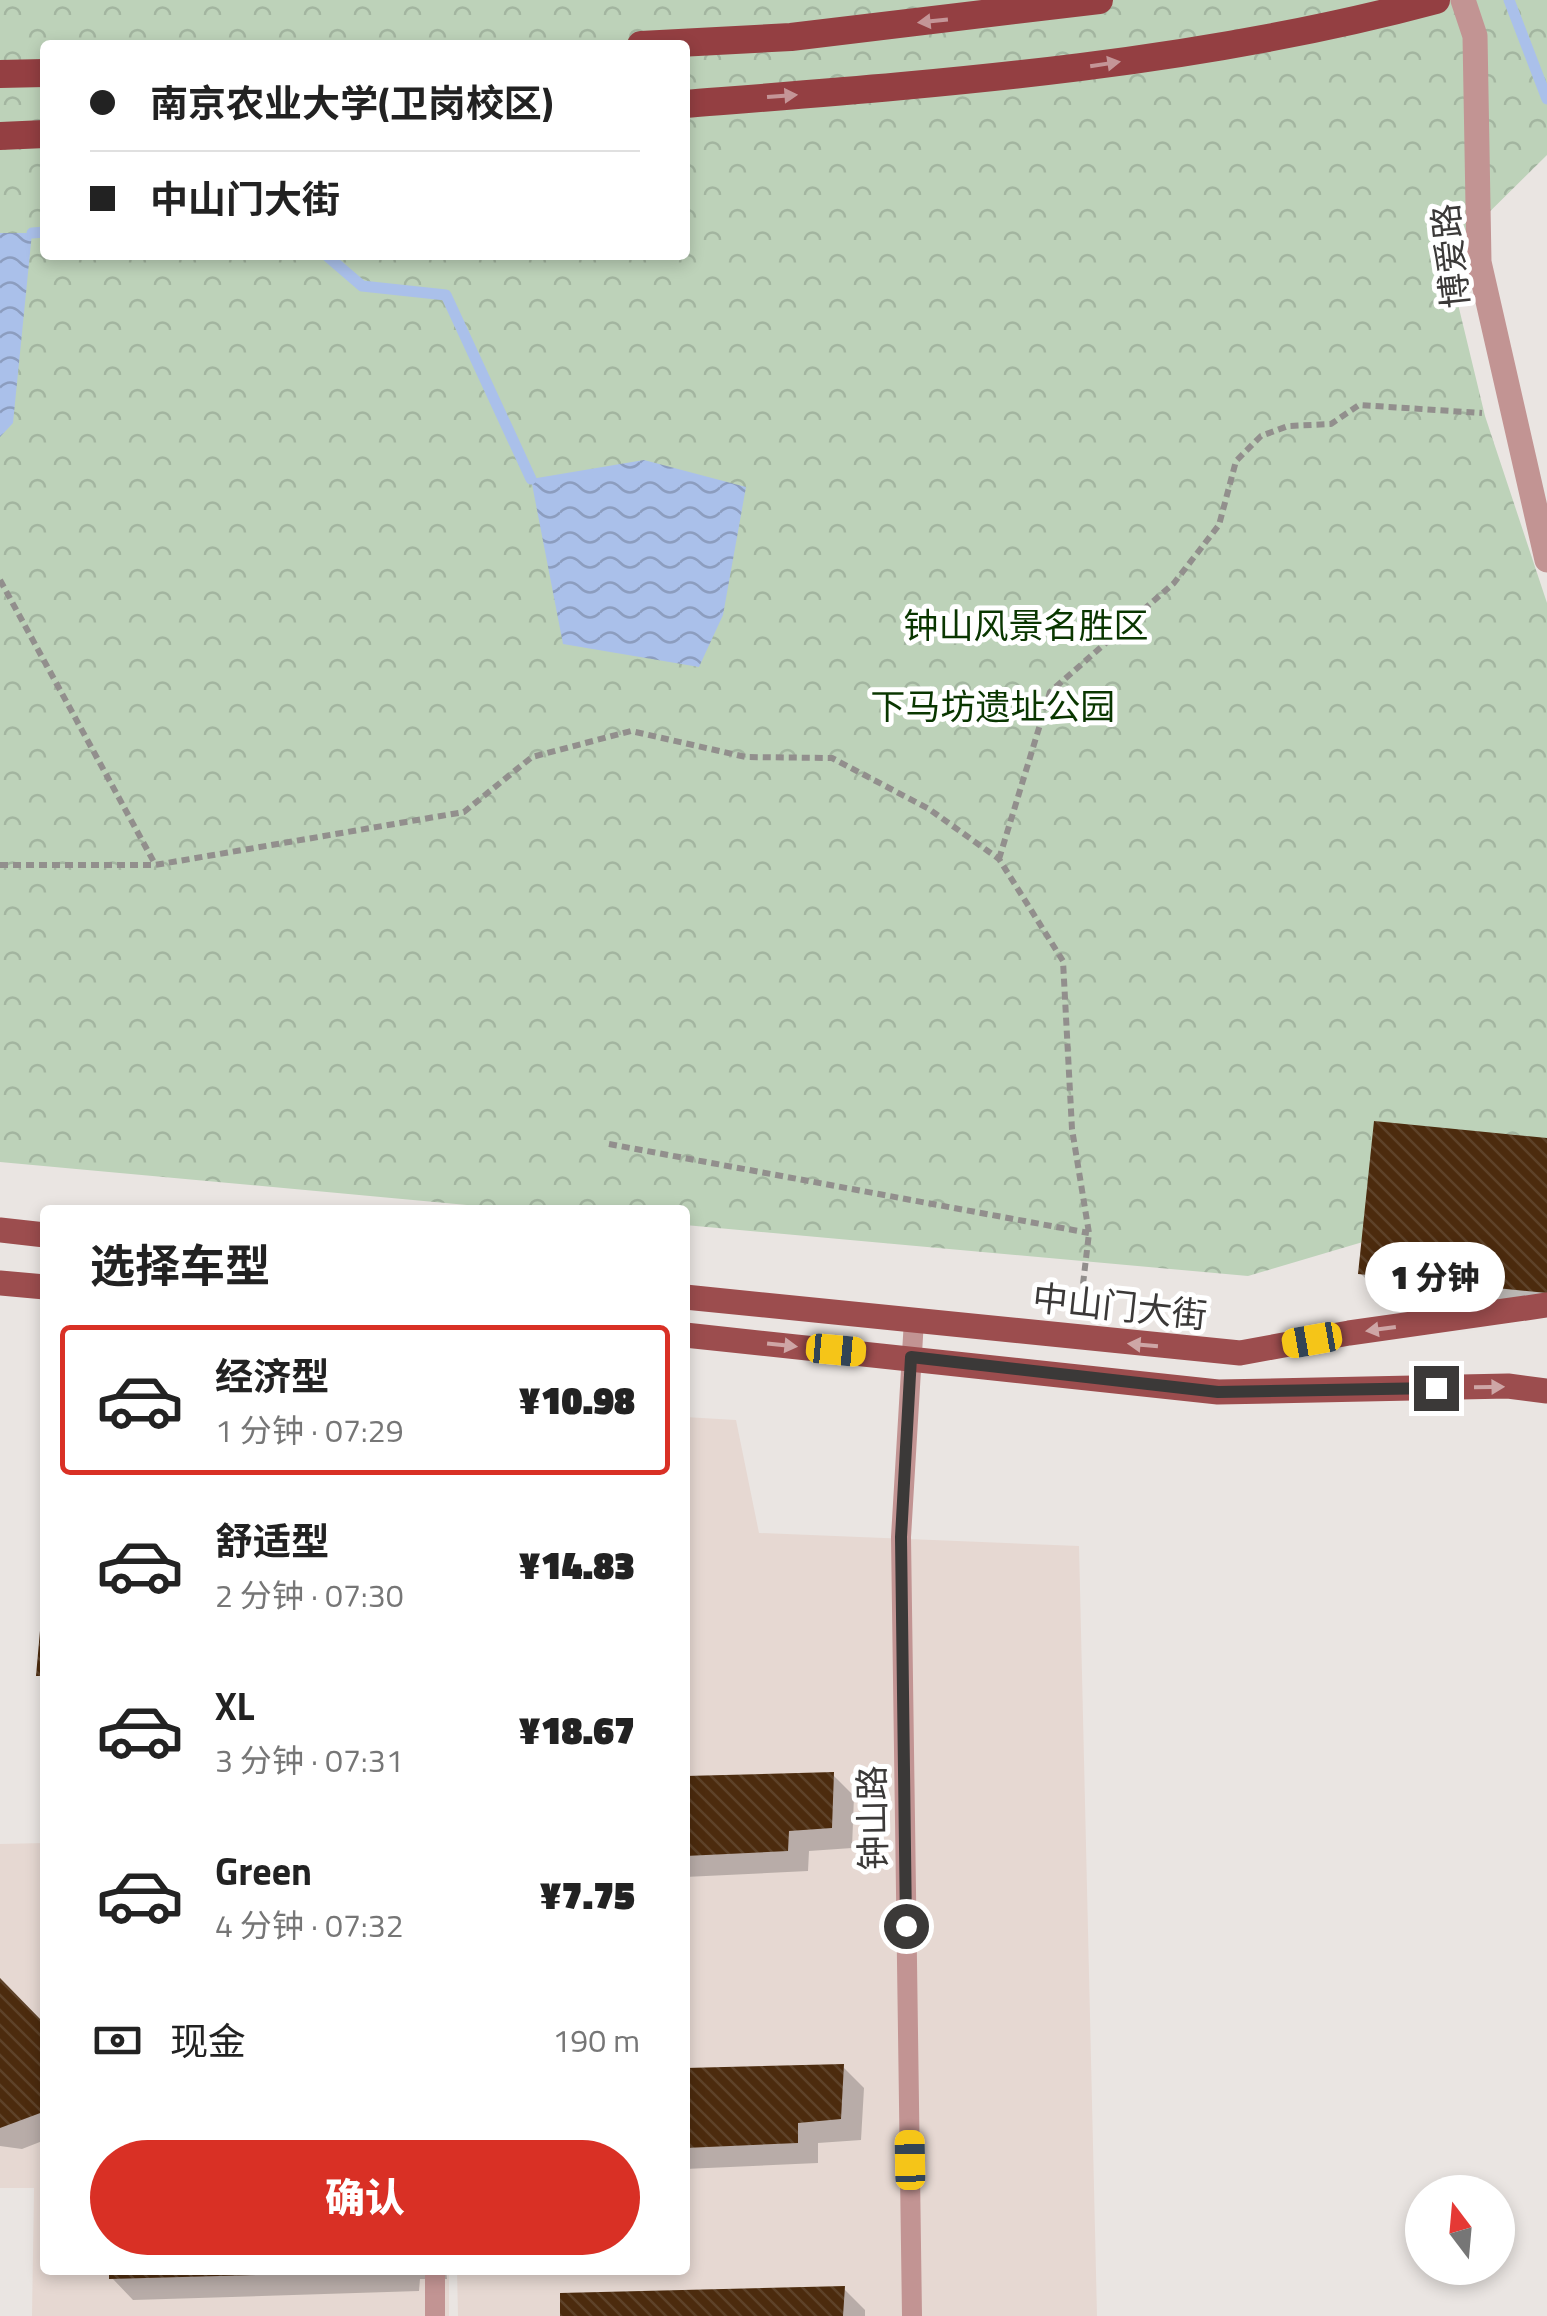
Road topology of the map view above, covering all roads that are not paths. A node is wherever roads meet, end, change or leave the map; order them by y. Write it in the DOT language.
graph roads {
  1 [pos="1099,0"];
  2 [pos="1463,0"];
  3 [pos="1423,4"];
  4 [pos="690,42"];
  5 [pos="40,73"];
  6 [pos="0,74"];
  7 [pos="690,104"];
  8 [pos="40,134"];
  9 [pos="0,136"];
  10 [pos="1547,560"];
  11 [pos="0,1230"];
  12 [pos="40,1234"];
  13 [pos="0,1282"];
  14 [pos="40,1287"];
  15 [pos="690,1298"];
  16 [pos="1547,1305"];
  17 [pos="914,1320"];
  18 [pos="690,1336"];
  19 [pos="911,1357"];
  20 [pos="1547,1391"];
  21 [pos="434,2275"];
  22 [pos="435,2316"];
  23 [pos="912,2316"];
  1 -- 4 [label="highway, one-way"];
  2 -- 10 [label="street, 博爱路"];
  7 -- 3 [label="highway, one-way"];
  5 -- 6 [label="highway"];
  8 -- 9 [label="highway"];
  11 -- 12 [label="main road"];
  13 -- 14 [label="main road"];
  15 -- 17 [label="main road, 中山门大街"];
  16 -- 17 [label="main road, 中山门大街, one-way"];
  17 -- 19 [label="lane, 钟山路"];
  18 -- 19 [label="main road, one-way"];
  19 -- 20 [label="main road, one-way"];
  19 -- 23 [label="lane, 钟山路"];
  21 -- 22 [label="lane"];
}
